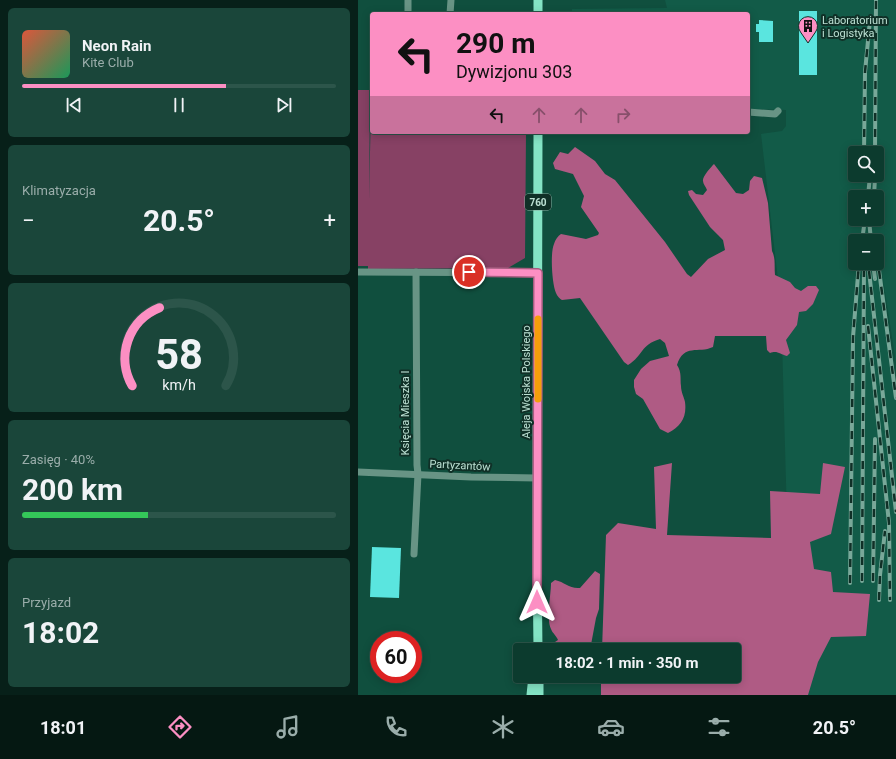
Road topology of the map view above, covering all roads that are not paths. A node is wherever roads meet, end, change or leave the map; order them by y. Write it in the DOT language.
graph roads {
  1 [pos="408,0"];
  2 [pos="451,0"];
  3 [pos="538,0"];
  4 [pos="408,12"];
  5 [pos="450,12"];
  6 [pos="538,12"];
  7 [pos="750,112"];
  8 [pos="778,112"];
  9 [pos="538,134"];
  10 [pos="358,272"];
  11 [pos="416,272"];
  12 [pos="538,273"];
  13 [pos="358,472"];
  14 [pos="418,474"];
  15 [pos="537,478"];
  16 [pos="414,554"];
  17 [pos="537,632"];
  18 [pos="536,643"];
  19 [pos="538,643"];
  20 [pos="532,683"];
  21 [pos="539,683"];
  22 [pos="531,695"];
  23 [pos="539,695"];
  1 -- 4 [label="street"];
  2 -- 5 [label="street"];
  3 -- 6 [label="main road"];
  7 -- 8 [label="street"];
  9 -- 12 [label="main road, Aleja Wojska Polskiego / 760"];
  10 -- 11 [label="street"];
  11 -- 12 [label="street"];
  11 -- 14 [label="street, Księcia Mieszka I"];
  12 -- 15 [label="main road, Aleja Wojska Polskiego / 760"];
  13 -- 14 [label="street, Partyzantów"];
  14 -- 15 [label="street, Partyzantów"];
  14 -- 16 [label="street, Księcia Mieszka I"];
  15 -- 17 [label="main road, Aleja Wojska Polskiego / 760"];
  17 -- 18 [label="main road, Aleja Wojska Polskiego / 760"];
  17 -- 19 [label="main road, Aleja Wojska Polskiego / 760"];
  20 -- 22 [label="main road"];
  21 -- 23 [label="main road"];
}
